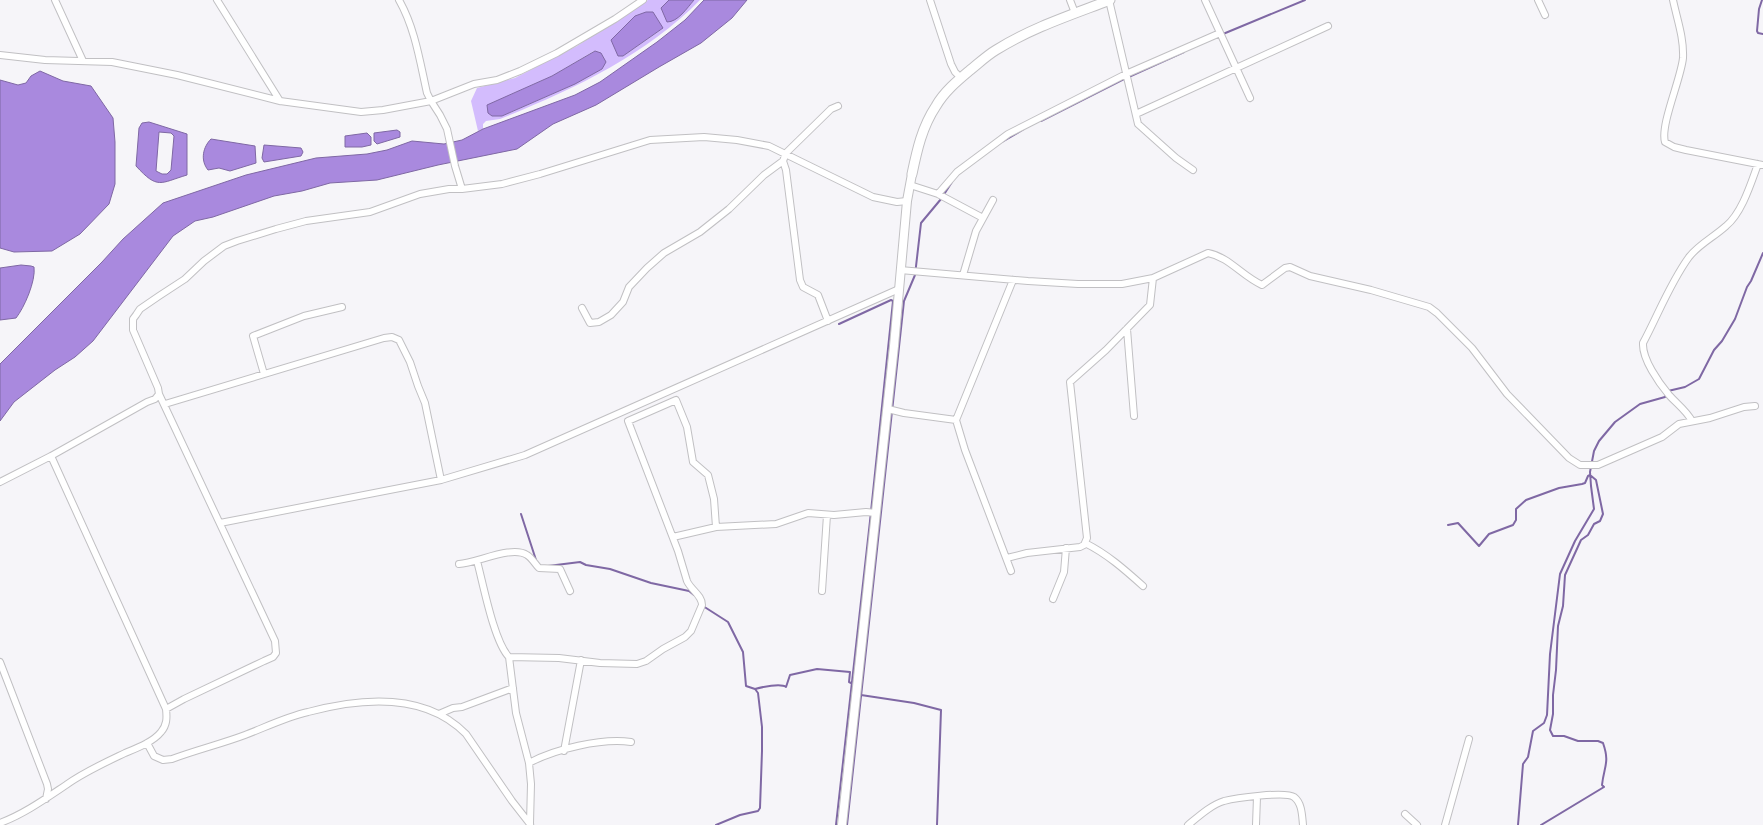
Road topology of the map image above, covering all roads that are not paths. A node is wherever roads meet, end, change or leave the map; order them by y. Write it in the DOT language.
graph roads {
  1 [pos="55,0"];
  2 [pos="217,0"];
  3 [pos="399,0"];
  4 [pos="643,0"];
  5 [pos="930,0"];
  6 [pos="1070,0"];
  7 [pos="1109,0"];
  8 [pos="1205,0"];
  9 [pos="1538,0"];
  10 [pos="1673,0"];
  11 [pos="1076,13"];
  12 [pos="1545,16"];
  13 [pos="1328,26"];
  14 [pos="1220,33"];
  15 [pos="0,55"];
  16 [pos="83,61"];
  17 [pos="1236,68"];
  18 [pos="1126,74"];
  19 [pos="961,78"];
  20 [pos="1250,98"];
  21 [pos="280,101"];
  22 [pos="430,101"];
  23 [pos="838,106"];
  24 [pos="1136,114"];
  25 [pos="786,153"];
  26 [pos="783,161"];
  27 [pos="1761,164"];
  28 [pos="1193,170"];
  29 [pos="912,174"];
  30 [pos="910,185"];
  31 [pos="462,189"];
  32 [pos="938,194"];
  33 [pos="994,200"];
  34 [pos="907,201"];
  35 [pos="983,218"];
  36 [pos="900,270"];
  37 [pos="963,275"];
  38 [pos="1153,278"];
  39 [pos="1013,280"];
  40 [pos="899,289"];
  41 [pos="342,307"];
  42 [pos="582,308"];
  43 [pos="828,321"];
  44 [pos="1127,329"];
  45 [pos="264,374"];
  46 [pos="159,394"];
  47 [pos="164,404"];
  48 [pos="1755,406"];
  49 [pos="888,409"];
  50 [pos="1134,416"];
  51 [pos="956,420"];
  52 [pos="1692,421"];
  53 [pos="51,456"];
  54 [pos="441,480"];
  55 [pos="0,482"];
  56 [pos="876,513"];
  57 [pos="827,515"];
  58 [pos="220,523"];
  59 [pos="716,527"];
  60 [pos="672,537"];
  61 [pos="1085,542"];
  62 [pos="1066,548"];
  63 [pos="1006,558"];
  64 [pos="477,561"];
  65 [pos="459,564"];
  66 [pos="1011,571"];
  67 [pos="1143,586"];
  68 [pos="570,591"];
  69 [pos="822,591"];
  70 [pos="1053,599"];
  71 [pos="509,657"];
  72 [pos="582,660"];
  73 [pos="0,662"];
  74 [pos="513,688"];
  75 [pos="166,709"];
  76 [pos="438,714"];
  77 [pos="1469,739"];
  78 [pos="631,742"];
  79 [pos="147,743"];
  80 [pos="564,751"];
  81 [pos="529,763"];
  82 [pos="47,784"];
  83 [pos="65,785"];
  84 [pos="1257,797"];
  85 [pos="46,799"];
  86 [pos="1405,814"];
  87 [pos="0,823"];
  88 [pos="530,824"];
  89 [pos="842,825"];
  90 [pos="1188,825"];
  91 [pos="1256,825"];
  92 [pos="1303,825"];
  93 [pos="1417,825"];
  94 [pos="1446,825"];
  1 -- 16 [label="street"];
  2 -- 21 [label="street"];
  3 -- 22 [label="street"];
  4 -- 22 [label="street"];
  5 -- 19 [label="street"];
  6 -- 11 [label="street"];
  7 -- 11 [label="main road"];
  7 -- 18 [label="street"];
  8 -- 14 [label="street"];
  9 -- 12 [label="street"];
  10 -- 27 [label="street"];
  11 -- 19 [label="main road"];
  13 -- 17 [label="street"];
  14 -- 17 [label="street"];
  14 -- 18 [label="street"];
  15 -- 16 [label="street"];
  16 -- 21 [label="street"];
  17 -- 20 [label="street"];
  17 -- 24 [label="street"];
  18 -- 24 [label="street"];
  18 -- 32 [label="street"];
  19 -- 29 [label="main road"];
  21 -- 22 [label="street"];
  22 -- 31 [label="street"];
  23 -- 25 [label="street"];
  24 -- 28 [label="street"];
  25 -- 26 [label="street"];
  25 -- 31 [label="street"];
  25 -- 34 [label="street"];
  26 -- 42 [label="street"];
  26 -- 43 [label="street"];
  27 -- 52 [label="street"];
  29 -- 30 [label="street"];
  30 -- 32 [label="street"];
  30 -- 34 [label="street"];
  31 -- 46 [label="street"];
  32 -- 35 [label="street"];
  33 -- 35 [label="street"];
  34 -- 36 [label="street"];
  35 -- 37 [label="street"];
  36 -- 37 [label="street"];
  36 -- 40 [label="street"];
  37 -- 39 [label="street"];
  38 -- 39 [label="street"];
  38 -- 44 [label="street"];
  38 -- 52 [label="street"];
  39 -- 51 [label="street"];
  40 -- 43 [label="street"];
  40 -- 49 [label="street"];
  41 -- 45 [label="street"];
  43 -- 54 [label="street"];
  44 -- 50 [label="street"];
  44 -- 61 [label="street"];
  45 -- 47 [label="street"];
  45 -- 54 [label="street"];
  46 -- 47 [label="street"];
  46 -- 53 [label="street"];
  47 -- 58 [label="street"];
  48 -- 52 [label="street"];
  49 -- 51 [label="street"];
  49 -- 56 [label="street"];
  51 -- 63 [label="street"];
  53 -- 55 [label="street"];
  53 -- 75 [label="street"];
  54 -- 58 [label="street"];
  56 -- 57 [label="street"];
  56 -- 89 [label="street"];
  57 -- 59 [label="street"];
  57 -- 69 [label="street"];
  58 -- 75 [label="street"];
  59 -- 60 [label="street"];
  59 -- 60 [label="street"];
  60 -- 72 [label="street"];
  61 -- 62 [label="street"];
  61 -- 67 [label="street"];
  62 -- 63 [label="street"];
  62 -- 70 [label="street"];
  63 -- 66 [label="street"];
  64 -- 65 [label="street"];
  64 -- 68 [label="street"];
  64 -- 71 [label="street"];
  71 -- 72 [label="street"];
  71 -- 74 [label="street"];
  72 -- 80 [label="street"];
  73 -- 82 [label="street"];
  74 -- 76 [label="street"];
  74 -- 81 [label="street"];
  75 -- 79 [label="street"];
  76 -- 79 [label="street"];
  76 -- 88 [label="street"];
  77 -- 94 [label="street"];
  78 -- 80 [label="street"];
  79 -- 83 [label="street"];
  80 -- 81 [label="street"];
  81 -- 88 [label="street"];
  82 -- 83 [label="street"];
  82 -- 85 [label="street"];
  83 -- 85 [label="street"];
  84 -- 90 [label="street"];
  84 -- 91 [label="street"];
  84 -- 92 [label="street"];
  85 -- 87 [label="street"];
  86 -- 93 [label="street"];
}
